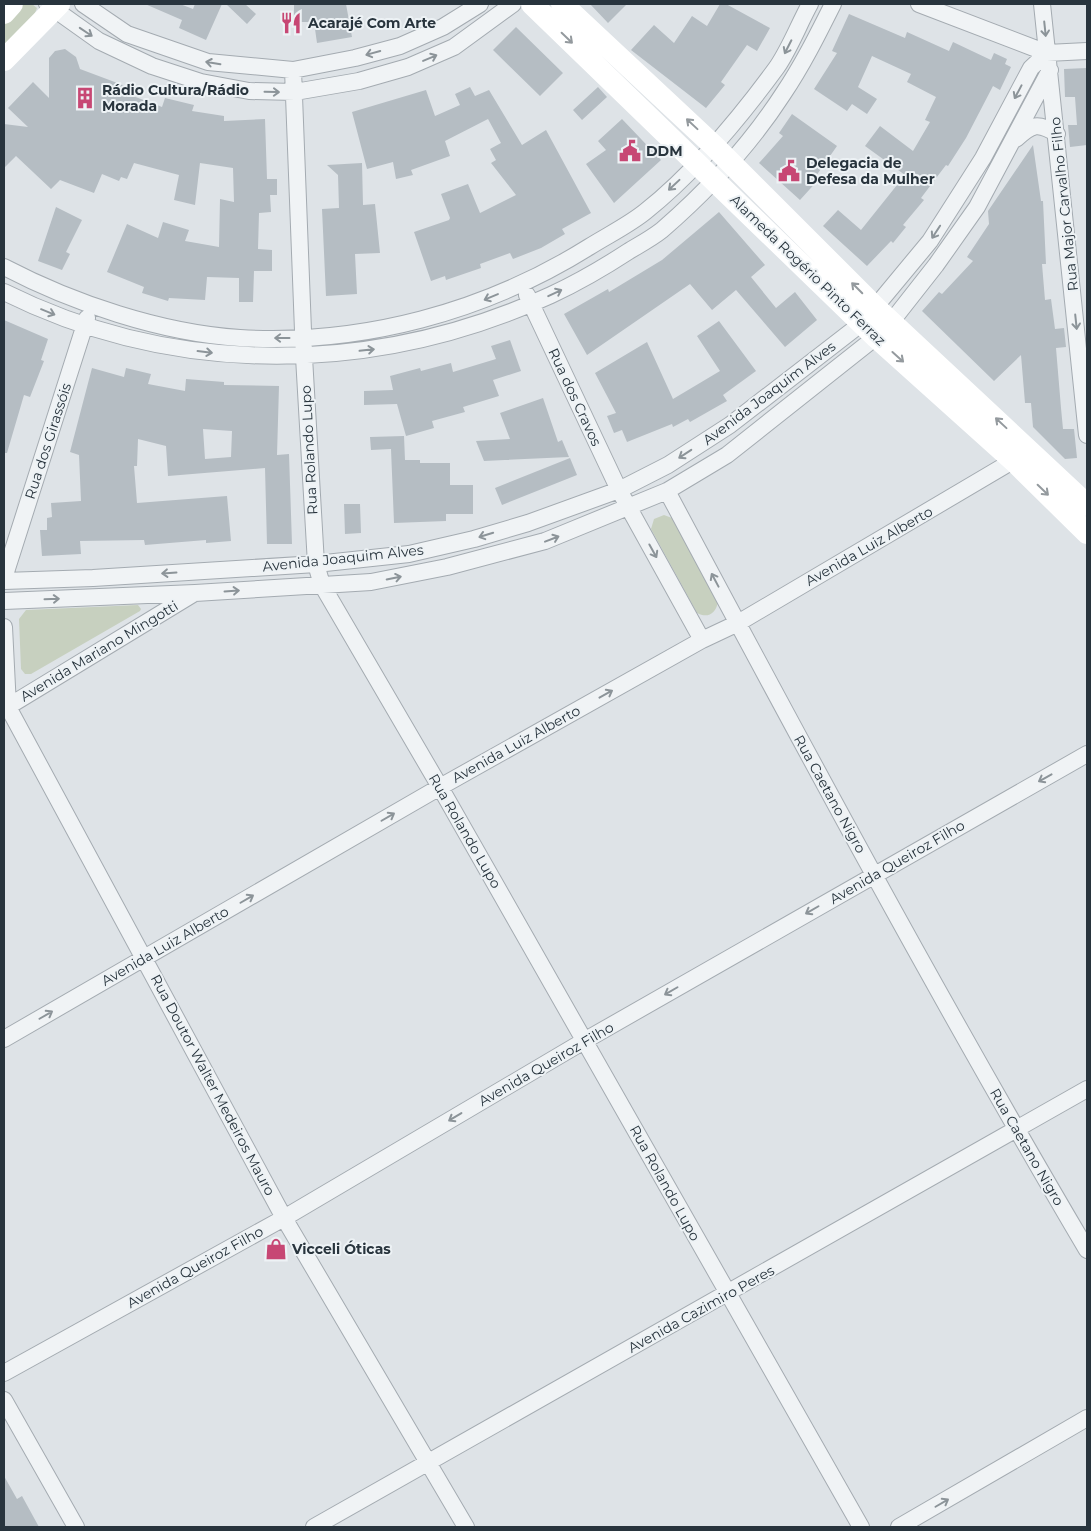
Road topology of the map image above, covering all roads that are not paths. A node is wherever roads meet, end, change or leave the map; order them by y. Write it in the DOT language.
graph roads {
  1 [pos="12,4"];
  2 [pos="82,4"];
  3 [pos="480,4"];
  4 [pos="512,4"];
  5 [pos="532,4"];
  6 [pos="562,4"];
  7 [pos="810,4"];
  8 [pos="833,4"];
  9 [pos="919,4"];
  10 [pos="1042,4"];
  11 [pos="53,6"];
  12 [pos="4,13"];
  13 [pos="1087,51"];
  14 [pos="1047,53"];
  15 [pos="4,60"];
  16 [pos="293,70"];
  17 [pos="1050,70"];
  18 [pos="294,92"];
  19 [pos="1057,134"];
  20 [pos="1013,142"];
  21 [pos="714,146"];
  22 [pos="731,162"];
  23 [pos="697,164"];
  24 [pos="714,180"];
  25 [pos="4,267"];
  26 [pos="522,284"];
  27 [pos="4,292"];
  28 [pos="531,304"];
  29 [pos="92,306"];
  30 [pos="876,322"];
  31 [pos="85,326"];
  32 [pos="303,338"];
  33 [pos="304,357"];
  34 [pos="1087,434"];
  35 [pos="1022,456"];
  36 [pos="619,490"];
  37 [pos="667,491"];
  38 [pos="1087,504"];
  39 [pos="629,508"];
  40 [pos="1087,531"];
  41 [pos="316,564"];
  42 [pos="4,579"];
  43 [pos="322,585"];
  44 [pos="195,593"];
  45 [pos="4,601"];
  46 [pos="738,623"];
  47 [pos="4,627"];
  48 [pos="702,640"];
  49 [pos="6,708"];
  50 [pos="1087,754"];
  51 [pos="440,787"];
  52 [pos="874,874"];
  53 [pos="145,958"];
  54 [pos="4,1039"];
  55 [pos="584,1041"];
  56 [pos="1087,1089"];
  57 [pos="1016,1131"];
  58 [pos="284,1218"];
  59 [pos="1087,1250"];
  60 [pos="727,1294"];
  61 [pos="4,1373"];
  62 [pos="4,1400"];
  63 [pos="1087,1418"];
  64 [pos="428,1462"];
  65 [pos="76,1527"];
  66 [pos="314,1527"];
  67 [pos="466,1527"];
  68 [pos="861,1527"];
  69 [pos="899,1527"];
  1 -- 12 [label="street"];
  16 -- 2 [label="street, one-way"];
  3 -- 16 [label="street, one-way"];
  18 -- 4 [label="street, one-way"];
  5 -- 23 [label="street, Alameda Rogério Pinto Ferraz, one-way"];
  21 -- 6 [label="street, Alameda Rogério Pinto Ferraz, one-way"];
  7 -- 21 [label="street, one-way"];
  8 -- 22 [label="street"];
  9 -- 14 [label="street"];
  10 -- 14 [label="street, Rua Major Carvalho Filho, one-way"];
  11 -- 15 [label="street"];
  11 -- 18 [label="street, one-way"];
  13 -- 14 [label="street"];
  14 -- 17 [label="street, Rua Major Carvalho Filho"];
  14 -- 30 [label="street, Avenida Joaquim Alves, one-way"];
  16 -- 18 [label="street, Rua Rolando Lupo"];
  17 -- 19 [label="street, Rua Major Carvalho Filho"];
  17 -- 20 [label="street, Avenida Joaquim Alves"];
  18 -- 32 [label="street, Rua Rolando Lupo"];
  19 -- 20 [label="street, Avenida Joaquim Alves"];
  19 -- 34 [label="street, Rua Major Carvalho Filho, one-way"];
  20 -- 30 [label="street, Avenida Joaquim Alves"];
  21 -- 22 [label="street, Alameda Rogério Pinto Ferraz"];
  21 -- 23 [label="street"];
  22 -- 24 [label="street"];
  30 -- 22 [label="street, Alameda Rogério Pinto Ferraz, one-way"];
  23 -- 24 [label="street, Alameda Rogério Pinto Ferraz"];
  23 -- 26 [label="street, one-way"];
  28 -- 24 [label="street, one-way"];
  24 -- 30 [label="street, Alameda Rogério Pinto Ferraz"];
  25 -- 29 [label="street"];
  26 -- 28 [label="street, Rua dos Cravos"];
  26 -- 32 [label="street, one-way"];
  27 -- 31 [label="street, one-way"];
  33 -- 28 [label="street, one-way"];
  28 -- 36 [label="street, Rua dos Cravos"];
  29 -- 31 [label="street, Rua dos Girassóis"];
  32 -- 29 [label="street, one-way"];
  30 -- 35 [label="street, Alameda Rogério Pinto Ferraz"];
  30 -- 36 [label="street, Avenida Joaquim Alves, one-way"];
  30 -- 37 [label="street, Avenida Joaquim Alves"];
  31 -- 33 [label="street, one-way"];
  31 -- 42 [label="street, Rua dos Girassóis"];
  32 -- 33 [label="street, Rua Rolando Lupo"];
  33 -- 41 [label="street, Rua Rolando Lupo"];
  35 -- 38 [label="street, Alameda Rogério Pinto Ferraz"];
  35 -- 40 [label="street, Alameda Rogério Pinto Ferraz, one-way"];
  35 -- 46 [label="street, Avenida Luiz Alberto"];
  36 -- 39 [label="street, Rua dos Cravos"];
  36 -- 41 [label="street, Avenida Joaquim Alves, one-way"];
  37 -- 39 [label="street, Avenida Joaquim Alves"];
  46 -- 37 [label="street, Rua Caetano Nigro, one-way"];
  43 -- 39 [label="street, Avenida Joaquim Alves, one-way"];
  39 -- 48 [label="street, one-way"];
  41 -- 42 [label="street, Avenida Joaquim Alves, one-way"];
  41 -- 43 [label="street, Rua Rolando Lupo"];
  44 -- 43 [label="street, Avenida Joaquim Alves, one-way"];
  43 -- 51 [label="street, Rua Rolando Lupo"];
  45 -- 44 [label="street, Avenida Joaquim Alves, one-way"];
  44 -- 49 [label="street, Avenida Mariano Mingotti"];
  46 -- 48 [label="street, Avenida Luiz Alberto"];
  46 -- 52 [label="street, Rua Caetano Nigro"];
  47 -- 49 [label="street, Rua Doutor Walter Medeiros Mauro"];
  51 -- 48 [label="street, Avenida Luiz Alberto, one-way"];
  49 -- 53 [label="street, Rua Doutor Walter Medeiros Mauro"];
  50 -- 52 [label="street, Avenida Queiroz Filho, one-way"];
  53 -- 51 [label="street, Avenida Luiz Alberto, one-way"];
  51 -- 55 [label="street, Rua Rolando Lupo"];
  52 -- 55 [label="street, Avenida Queiroz Filho, one-way"];
  52 -- 57 [label="street, Rua Caetano Nigro"];
  54 -- 53 [label="street, Avenida Luiz Alberto, one-way"];
  53 -- 58 [label="street, Rua Doutor Walter Medeiros Mauro"];
  55 -- 58 [label="street, Avenida Queiroz Filho, one-way"];
  55 -- 60 [label="street, Rua Rolando Lupo"];
  56 -- 57 [label="street, Avenida Cazimiro Peres"];
  57 -- 59 [label="street, Rua Caetano Nigro"];
  57 -- 60 [label="street, Avenida Cazimiro Peres"];
  58 -- 61 [label="street, Avenida Queiroz Filho"];
  58 -- 64 [label="street, Rua Doutor Walter Medeiros Mauro"];
  60 -- 64 [label="street, Avenida Cazimiro Peres"];
  60 -- 68 [label="street, Rua Rolando Lupo"];
  62 -- 65 [label="street"];
  69 -- 63 [label="street, one-way"];
  64 -- 66 [label="street, Avenida Cazimiro Peres"];
  64 -- 67 [label="street, Rua Doutor Walter Medeiros Mauro"];
}
